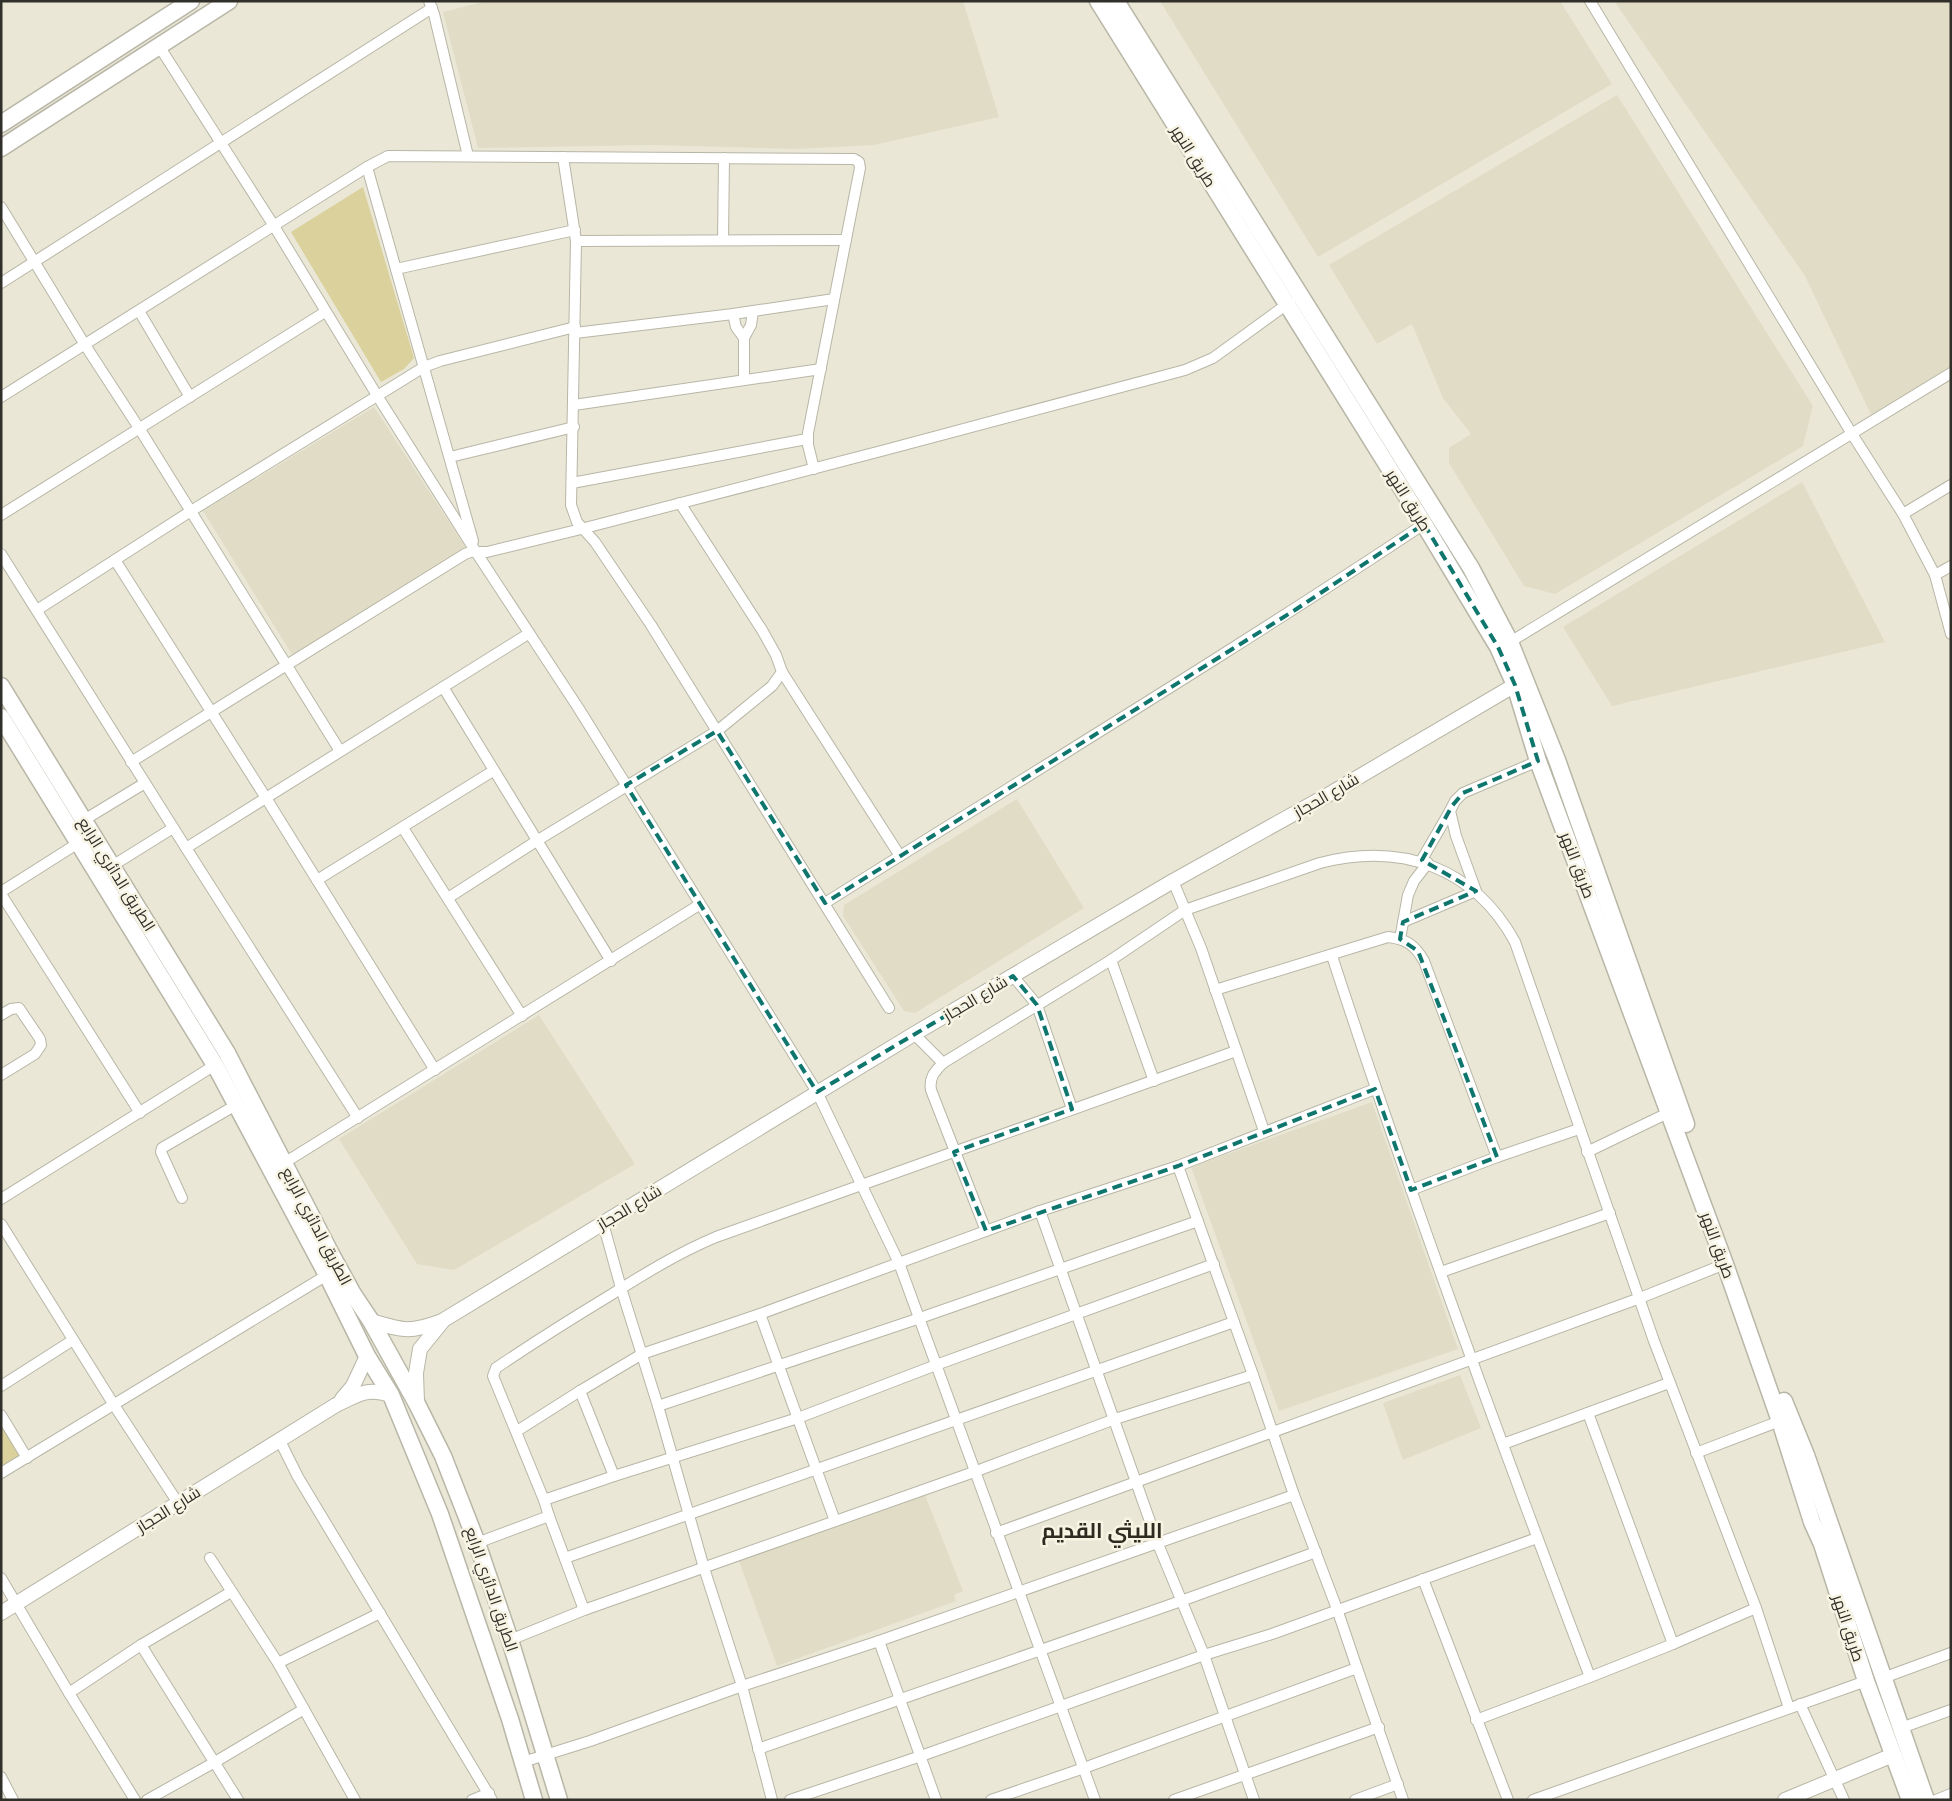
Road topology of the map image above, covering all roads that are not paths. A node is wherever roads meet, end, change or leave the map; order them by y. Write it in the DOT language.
graph roads {
  1 [pos="191,1"];
  2 [pos="229,1"];
  3 [pos="1098,1"];
  4 [pos="1116,1"];
  5 [pos="1590,1"];
  6 [pos="431,5"];
  7 [pos="159,46"];
  8 [pos="83,71"];
  9 [pos="94,88"];
  10 [pos="1,124"];
  11 [pos="222,144"];
  12 [pos="1,148"];
  13 [pos="468,156"];
  14 [pos="563,157"];
  15 [pos="724,158"];
  16 [pos="367,167"];
  17 [pos="1,207"];
  18 [pos="274,226"];
  19 [pos="575,230"];
  20 [pos="723,240"];
  21 [pos="846,240"];
  22 [pos="576,241"];
  23 [pos="34,263"];
  24 [pos="396,269"];
  25 [pos="1,283"];
  26 [pos="834,299"];
  27 [pos="1293,300"];
  28 [pos="139,311"];
  29 [pos="753,311"];
  30 [pos="325,312"];
  31 [pos="732,314"];
  32 [pos="575,330"];
  33 [pos="744,338"];
  34 [pos="85,345"];
  35 [pos="424,367"];
  36 [pos="821,369"];
  37 [pos="1951,373"];
  38 [pos="744,380"];
  39 [pos="1,397"];
  40 [pos="190,397"];
  41 [pos="378,397"];
  42 [pos="574,405"];
  43 [pos="574,427"];
  44 [pos="139,428"];
  45 [pos="1852,434"];
  46 [pos="807,439"];
  47 [pos="450,457"];
  48 [pos="814,469"];
  49 [pos="572,483"];
  50 [pos="1951,486"];
  51 [pos="680,502"];
  52 [pos="191,511"];
  53 [pos="1,514"];
  54 [pos="1903,514"];
  55 [pos="1424,524"];
  56 [pos="581,529"];
  57 [pos="476,552"];
  58 [pos="1,554"];
  59 [pos="115,560"];
  60 [pos="1951,566"];
  61 [pos="1935,575"];
  62 [pos="37,610"];
  63 [pos="1951,633"];
  64 [pos="528,634"];
  65 [pos="1510,642"];
  66 [pos="287,666"];
  67 [pos="782,672"];
  68 [pos="1515,685"];
  69 [pos="1,686"];
  70 [pos="443,687"];
  71 [pos="212,712"];
  72 [pos="1,717"];
  73 [pos="717,731"];
  74 [pos="340,751"];
  75 [pos="1538,760"];
  76 [pos="131,762"];
  77 [pos="493,771"];
  78 [pos="145,783"];
  79 [pos="626,785"];
  80 [pos="266,798"];
  81 [pos="1450,811"];
  82 [pos="173,828"];
  83 [pos="403,828"];
  84 [pos="85,832"];
  85 [pos="538,840"];
  86 [pos="186,848"];
  87 [pos="900,856"];
  88 [pos="1424,862"];
  89 [pos="112,866"];
  90 [pos="317,880"];
  91 [pos="1173,881"];
  92 [pos="1476,891"];
  93 [pos="1,893"];
  94 [pos="448,898"];
  95 [pos="825,903"];
  96 [pos="699,905"];
  97 [pos="1186,910"];
  98 [pos="1403,922"];
  99 [pos="1400,938"];
  100 [pos="1332,956"];
  101 [pos="611,960"];
  102 [pos="1111,960"];
  103 [pos="1013,976"];
  104 [pos="1215,990"];
  105 [pos="1037,1005"];
  106 [pos="889,1008"];
  107 [pos="1,1014"];
  108 [pos="522,1016"];
  109 [pos="914,1034"];
  110 [pos="1236,1051"];
  111 [pos="943,1063"];
  112 [pos="215,1065"];
  113 [pos="435,1070"];
  114 [pos="1,1075"];
  115 [pos="1154,1081"];
  116 [pos="1375,1089"];
  117 [pos="817,1092"];
  118 [pos="236,1105"];
  119 [pos="1072,1109"];
  120 [pos="1670,1112"];
  121 [pos="140,1113"];
  122 [pos="358,1118"];
  123 [pos="1579,1129"];
  124 [pos="1264,1131"];
  125 [pos="954,1152"];
  126 [pos="1587,1152"];
  127 [pos="1497,1157"];
  128 [pos="284,1163"];
  129 [pos="1178,1166"];
  130 [pos="861,1184"];
  131 [pos="1411,1190"];
  132 [pos="182,1198"];
  133 [pos="1,1199"];
  134 [pos="1040,1211"];
  135 [pos="1610,1212"];
  136 [pos="1198,1221"];
  137 [pos="603,1223"];
  138 [pos="1,1224"];
  139 [pos="986,1231"];
  140 [pos="899,1263"];
  141 [pos="1214,1264"];
  142 [pos="1726,1264"];
  143 [pos="1060,1268"];
  144 [pos="1441,1272"];
  145 [pos="327,1275"];
  146 [pos="621,1288"];
  147 [pos="1640,1298"];
  148 [pos="760,1314"];
  149 [pos="1076,1314"];
  150 [pos="920,1318"];
  151 [pos="371,1321"];
  152 [pos="442,1321"];
  153 [pos="1234,1322"];
  154 [pos="73,1340"];
  155 [pos="642,1354"];
  156 [pos="367,1356"];
  157 [pos="1471,1360"];
  158 [pos="936,1365"];
  159 [pos="778,1366"];
  160 [pos="1096,1370"];
  161 [pos="1253,1375"];
  162 [pos="1669,1383"];
  163 [pos="1,1386"];
  164 [pos="580,1391"];
  165 [pos="391,1395"];
  166 [pos="417,1404"];
  167 [pos="114,1405"];
  168 [pos="336,1405"];
  169 [pos="658,1406"];
  170 [pos="1588,1413"];
  171 [pos="1,1415"];
  172 [pos="798,1418"];
  173 [pos="1115,1419"];
  174 [pos="956,1420"];
  175 [pos="1780,1421"];
  176 [pos="516,1431"];
  177 [pos="1273,1432"];
  178 [pos="279,1439"];
  179 [pos="1503,1444"];
  180 [pos="1696,1452"];
  181 [pos="27,1458"];
  182 [pos="672,1458"];
  183 [pos="817,1469"];
  184 [pos="974,1472"];
  185 [pos="1,1473"];
  186 [pos="614,1476"];
  187 [pos="1137,1481"];
  188 [pos="1294,1495"];
  189 [pos="544,1500"];
  190 [pos="178,1503"];
  191 [pos="1816,1510"];
  192 [pos="690,1515"];
  193 [pos="549,1516"];
  194 [pos="835,1521"];
  195 [pos="996,1533"];
  196 [pos="1537,1538"];
  197 [pos="477,1543"];
  198 [pos="1158,1544"];
  199 [pos="1316,1552"];
  200 [pos="210,1558"];
  201 [pos="565,1558"];
  202 [pos="704,1568"];
  203 [pos="1,1578"];
  204 [pos="1423,1579"];
  205 [pos="231,1592"];
  206 [pos="1018,1592"];
  207 [pos="1181,1601"];
  208 [pos="17,1603"];
  209 [pos="1756,1608"];
  210 [pos="1338,1609"];
  211 [pos="584,1610"];
  212 [pos="1,1613"];
  213 [pos="380,1614"];
  214 [pos="510,1640"];
  215 [pos="880,1641"];
  216 [pos="1674,1644"];
  217 [pos="141,1645"];
  218 [pos="1039,1650"];
  219 [pos="1951,1653"];
  220 [pos="1204,1656"];
  221 [pos="278,1663"];
  222 [pos="1357,1668"];
  223 [pos="1590,1677"];
  224 [pos="1883,1678"];
  225 [pos="1866,1681"];
  226 [pos="742,1686"];
  227 [pos="69,1693"];
  228 [pos="899,1699"];
  229 [pos="1800,1704"];
  230 [pos="1061,1707"];
  231 [pos="1789,1708"];
  232 [pos="304,1709"];
  233 [pos="1951,1710"];
  234 [pos="1225,1717"];
  235 [pos="1476,1720"];
  236 [pos="1379,1727"];
  237 [pos="1901,1728"];
  238 [pos="758,1749"];
  239 [pos="545,1755"];
  240 [pos="1893,1755"];
  241 [pos="921,1756"];
  242 [pos="215,1762"];
  243 [pos="523,1762"];
  244 [pos="1084,1768"];
  245 [pos="1246,1774"];
  246 [pos="1,1777"];
  247 [pos="1835,1778"];
  248 [pos="1398,1784"];
  249 [pos="1951,1794"];
  250 [pos="491,1796"];
  251 [pos="13,1800"];
  252 [pos="135,1800"];
  253 [pos="147,1800"];
  254 [pos="238,1800"];
  255 [pos="355,1800"];
  256 [pos="472,1800"];
  257 [pos="534,1800"];
  258 [pos="558,1800"];
  259 [pos="772,1800"];
  260 [pos="790,1800"];
  261 [pos="936,1800"];
  262 [pos="991,1800"];
  263 [pos="1095,1800"];
  264 [pos="1174,1800"];
  265 [pos="1254,1800"];
  266 [pos="1355,1800"];
  267 [pos="1404,1800"];
  268 [pos="1508,1800"];
  269 [pos="1533,1800"];
  270 [pos="1785,1800"];
  271 [pos="1844,1800"];
  272 [pos="1910,1800"];
  273 [pos="1926,1800"];
  274 [pos="1936,1800"];
  1 -- 8 [label="main road"];
  2 -- 7 [label="main road"];
  3 -- 27 [label="main road, طريق النهر"];
  4 -- 27 [label="main road, طريق النهر"];
  5 -- 45 [label="street"];
  6 -- 11 [label="street"];
  6 -- 13 [label="street"];
  7 -- 9 [label="main road"];
  7 -- 11 [label="street"];
  8 -- 9 [label="main road"];
  8 -- 10 [label="main road"];
  9 -- 12 [label="main road"];
  11 -- 18 [label="street"];
  11 -- 23 [label="street"];
  13 -- 14 [label="street"];
  13 -- 16 [label="street"];
  14 -- 15 [label="street"];
  14 -- 19 [label="street"];
  15 -- 20 [label="street"];
  15 -- 21 [label="street"];
  16 -- 18 [label="street"];
  16 -- 24 [label="street"];
  17 -- 23 [label="street"];
  18 -- 28 [label="street"];
  18 -- 30 [label="street"];
  19 -- 22 [label="street"];
  19 -- 24 [label="street"];
  20 -- 21 [label="street"];
  20 -- 22 [label="street"];
  21 -- 26 [label="street"];
  22 -- 32 [label="street"];
  23 -- 25 [label="street"];
  23 -- 34 [label="street"];
  24 -- 35 [label="street"];
  26 -- 29 [label="street"];
  26 -- 36 [label="street"];
  27 -- 48 [label="street"];
  27 -- 55 [label="main road, طريق النهر"];
  27 -- 65 [label="main road, طريق النهر"];
  28 -- 34 [label="street"];
  28 -- 40 [label="street"];
  29 -- 31 [label="street"];
  29 -- 33 [label="street"];
  30 -- 40 [label="street"];
  30 -- 41 [label="street"];
  31 -- 32 [label="street"];
  31 -- 33 [label="street"];
  32 -- 35 [label="street"];
  32 -- 42 [label="street"];
  33 -- 38 [label="street"];
  34 -- 39 [label="street"];
  34 -- 44 [label="street"];
  35 -- 41 [label="street"];
  35 -- 47 [label="street"];
  36 -- 38 [label="street"];
  36 -- 46 [label="street"];
  37 -- 45 [label="street"];
  38 -- 42 [label="street"];
  40 -- 44 [label="street"];
  41 -- 52 [label="street"];
  41 -- 57 [label="street"];
  42 -- 43 [label="street"];
  43 -- 47 [label="street"];
  43 -- 49 [label="street"];
  44 -- 52 [label="street"];
  44 -- 53 [label="street"];
  45 -- 54 [label="street"];
  45 -- 65 [label="street"];
  46 -- 48 [label="street"];
  46 -- 49 [label="street"];
  47 -- 57 [label="street"];
  48 -- 51 [label="street"];
  49 -- 56 [label="street"];
  50 -- 54 [label="street"];
  51 -- 56 [label="street"];
  51 -- 67 [label="street"];
  52 -- 59 [label="street"];
  52 -- 66 [label="street"];
  54 -- 61 [label="street"];
  55 -- 68 [label="main road, طريق النهر"];
  55 -- 87 [label="street"];
  56 -- 57 [label="street"];
  56 -- 73 [label="street"];
  57 -- 64 [label="street"];
  57 -- 66 [label="street"];
  58 -- 62 [label="street"];
  59 -- 62 [label="street"];
  59 -- 71 [label="street"];
  60 -- 61 [label="street"];
  61 -- 63 [label="street"];
  62 -- 76 [label="street"];
  64 -- 70 [label="street"];
  64 -- 79 [label="street"];
  65 -- 191 [label="main road, طريق النهر"];
  66 -- 71 [label="street"];
  66 -- 74 [label="street"];
  67 -- 73 [label="street"];
  67 -- 87 [label="street"];
  68 -- 75 [label="main road, طريق النهر"];
  68 -- 91 [label="main road, شارع الحجاز"];
  69 -- 84 [label="main road, الطريق الدائري الرابع"];
  70 -- 74 [label="street"];
  70 -- 77 [label="street"];
  71 -- 76 [label="street"];
  71 -- 80 [label="street"];
  72 -- 84 [label="main road, الطريق الدائري الرابع"];
  73 -- 79 [label="street"];
  73 -- 95 [label="street"];
  74 -- 80 [label="street"];
  75 -- 81 [label="street"];
  75 -- 120 [label="main road, طريق النهر"];
  76 -- 78 [label="street"];
  77 -- 83 [label="street"];
  77 -- 85 [label="street"];
  78 -- 82 [label="street"];
  78 -- 84 [label="street"];
  79 -- 85 [label="street"];
  79 -- 96 [label="street"];
  80 -- 86 [label="street"];
  80 -- 90 [label="street"];
  81 -- 88 [label="street"];
  81 -- 92 [label="street"];
  82 -- 86 [label="street"];
  82 -- 89 [label="street"];
  83 -- 90 [label="street"];
  83 -- 94 [label="street"];
  84 -- 89 [label="main road, الطريق الدائري الرابع"];
  84 -- 93 [label="street"];
  84 -- 112 [label="main road, الطريق الدائري الرابع"];
  85 -- 94 [label="street"];
  85 -- 101 [label="street"];
  86 -- 122 [label="street"];
  87 -- 95 [label="street"];
  88 -- 92 [label="street"];
  88 -- 97 [label="street"];
  88 -- 98 [label="street"];
  89 -- 128 [label="main road, الطريق الدائري الرابع"];
  90 -- 113 [label="street"];
  91 -- 97 [label="street"];
  91 -- 103 [label="main road, شارع الحجاز"];
  92 -- 98 [label="street"];
  92 -- 123 [label="street"];
  93 -- 121 [label="street"];
  94 -- 108 [label="street"];
  95 -- 106 [label="street"];
  96 -- 101 [label="street"];
  96 -- 117 [label="street"];
  97 -- 102 [label="street"];
  97 -- 104 [label="street"];
  98 -- 99 [label="street"];
  99 -- 100 [label="street"];
  99 -- 127 [label="street"];
  100 -- 104 [label="street"];
  100 -- 116 [label="street"];
  101 -- 108 [label="street"];
  102 -- 105 [label="street"];
  102 -- 115 [label="street"];
  103 -- 105 [label="street"];
  103 -- 109 [label="main road, شارع الحجاز"];
  104 -- 110 [label="street"];
  105 -- 111 [label="street"];
  105 -- 119 [label="street"];
  107 -- 114 [label="street"];
  108 -- 113 [label="street"];
  109 -- 111 [label="street"];
  109 -- 117 [label="main road, شارع الحجاز"];
  110 -- 115 [label="street"];
  110 -- 124 [label="street"];
  111 -- 125 [label="street"];
  112 -- 118 [label="main road, الطريق الدائري الرابع"];
  112 -- 121 [label="street"];
  113 -- 122 [label="street"];
  115 -- 119 [label="street"];
  116 -- 124 [label="street"];
  116 -- 131 [label="street"];
  117 -- 130 [label="street"];
  117 -- 137 [label="main road, شارع الحجاز"];
  118 -- 132 [label="street"];
  118 -- 145 [label="main road, الطريق الدائري الرابع"];
  119 -- 125 [label="street"];
  120 -- 126 [label="street"];
  120 -- 142 [label="main road, طريق النهر"];
  121 -- 133 [label="street"];
  122 -- 128 [label="street"];
  123 -- 126 [label="street"];
  123 -- 127 [label="street"];
  124 -- 129 [label="street"];
  125 -- 130 [label="street"];
  125 -- 139 [label="street"];
  126 -- 135 [label="street"];
  127 -- 131 [label="street"];
  128 -- 151 [label="main road, الطريق الدائري الرابع"];
  129 -- 134 [label="street"];
  129 -- 136 [label="street"];
  130 -- 140 [label="street"];
  130 -- 146 [label="street"];
  131 -- 144 [label="street"];
  134 -- 139 [label="street"];
  134 -- 143 [label="street"];
  135 -- 144 [label="street"];
  135 -- 147 [label="street"];
  136 -- 141 [label="street"];
  136 -- 143 [label="street"];
  137 -- 146 [label="street"];
  137 -- 152 [label="main road, شارع الحجاز"];
  138 -- 154 [label="street"];
  139 -- 140 [label="street"];
  140 -- 148 [label="street"];
  140 -- 150 [label="street"];
  141 -- 149 [label="street"];
  141 -- 153 [label="street"];
  142 -- 147 [label="street"];
  142 -- 175 [label="main road, طريق النهر"];
  143 -- 149 [label="street"];
  143 -- 150 [label="street"];
  144 -- 157 [label="street"];
  145 -- 156 [label="main road, الطريق الدائري الرابع"];
  145 -- 167 [label="street"];
  146 -- 155 [label="street"];
  146 -- 176 [label="street"];
  147 -- 157 [label="street"];
  147 -- 162 [label="street"];
  148 -- 155 [label="street"];
  148 -- 159 [label="street"];
  149 -- 158 [label="street"];
  149 -- 160 [label="street"];
  150 -- 158 [label="street"];
  150 -- 159 [label="street"];
  151 -- 152 [label="main road, شارع الحجاز"];
  151 -- 166 [label="main road, الطريق الدائري الرابع"];
  152 -- 166 [label="main road, شارع الحجاز"];
  153 -- 160 [label="street"];
  153 -- 161 [label="street"];
  154 -- 163 [label="street"];
  154 -- 167 [label="street"];
  155 -- 164 [label="street"];
  155 -- 169 [label="street"];
  156 -- 165 [label="main road, الطريق الدائري الرابع"];
  156 -- 168 [label="main road, شارع الحجاز"];
  157 -- 177 [label="street"];
  157 -- 179 [label="street"];
  158 -- 172 [label="street"];
  158 -- 174 [label="street"];
  159 -- 169 [label="street"];
  159 -- 172 [label="street"];
  160 -- 173 [label="street"];
  160 -- 174 [label="street"];
  161 -- 173 [label="street"];
  161 -- 177 [label="street"];
  162 -- 170 [label="street"];
  162 -- 180 [label="street"];
  164 -- 176 [label="street"];
  164 -- 186 [label="street"];
  165 -- 168 [label="main road, شارع الحجاز"];
  165 -- 243 [label="main road, الطريق الدائري الرابع"];
  166 -- 197 [label="main road, الطريق الدائري الرابع"];
  167 -- 181 [label="street"];
  167 -- 190 [label="street"];
  168 -- 178 [label="main road, شارع الحجاز"];
  169 -- 182 [label="street"];
  170 -- 179 [label="street"];
  170 -- 216 [label="street"];
  171 -- 181 [label="street"];
  172 -- 182 [label="street"];
  172 -- 183 [label="street"];
  173 -- 184 [label="street"];
  173 -- 187 [label="street"];
  174 -- 183 [label="street"];
  174 -- 184 [label="street"];
  175 -- 180 [label="street"];
  175 -- 191 [label="main road, طريق النهر"];
  176 -- 189 [label="street"];
  177 -- 187 [label="street"];
  177 -- 188 [label="street"];
  178 -- 190 [label="main road, شارع الحجاز"];
  178 -- 213 [label="street"];
  179 -- 196 [label="street"];
  180 -- 209 [label="street"];
  181 -- 185 [label="street"];
  182 -- 186 [label="street"];
  182 -- 192 [label="street"];
  183 -- 192 [label="street"];
  183 -- 194 [label="street"];
  184 -- 194 [label="street"];
  184 -- 195 [label="street"];
  186 -- 189 [label="street"];
  187 -- 195 [label="street"];
  187 -- 198 [label="street"];
  188 -- 198 [label="street"];
  188 -- 199 [label="street"];
  189 -- 193 [label="street"];
  190 -- 208 [label="main road, شارع الحجاز"];
  191 -- 224 [label="main road, طريق النهر"];
  191 -- 225 [label="main road, طريق النهر"];
  192 -- 201 [label="street"];
  192 -- 202 [label="street"];
  193 -- 197 [label="street"];
  193 -- 201 [label="street"];
  194 -- 202 [label="street"];
  195 -- 206 [label="street"];
  196 -- 204 [label="street"];
  196 -- 223 [label="street"];
  197 -- 214 [label="main road, الطريق الدائري الرابع"];
  198 -- 206 [label="street"];
  198 -- 207 [label="street"];
  199 -- 207 [label="street"];
  199 -- 210 [label="street"];
  200 -- 205 [label="street"];
  201 -- 211 [label="street"];
  202 -- 211 [label="street"];
  202 -- 226 [label="street"];
  203 -- 208 [label="street"];
  204 -- 210 [label="street"];
  204 -- 235 [label="street"];
  205 -- 217 [label="street"];
  205 -- 221 [label="street"];
  206 -- 215 [label="street"];
  206 -- 218 [label="street"];
  207 -- 218 [label="street"];
  207 -- 220 [label="street"];
  208 -- 212 [label="main road, شارع الحجاز"];
  208 -- 227 [label="street"];
  209 -- 216 [label="street"];
  209 -- 231 [label="street"];
  210 -- 220 [label="street"];
  210 -- 222 [label="street"];
  211 -- 214 [label="street"];
  213 -- 221 [label="street"];
  213 -- 250 [label="street"];
  214 -- 239 [label="main road, الطريق الدائري الرابع"];
  215 -- 226 [label="street"];
  215 -- 228 [label="street"];
  216 -- 223 [label="street"];
  217 -- 227 [label="street"];
  217 -- 242 [label="street"];
  218 -- 228 [label="street"];
  218 -- 230 [label="street"];
  219 -- 224 [label="street"];
  220 -- 230 [label="street"];
  220 -- 234 [label="street"];
  221 -- 232 [label="street"];
  222 -- 234 [label="street"];
  222 -- 236 [label="street"];
  223 -- 235 [label="street"];
  224 -- 237 [label="main road, طريق النهر"];
  225 -- 229 [label="street"];
  225 -- 240 [label="main road, طريق النهر"];
  226 -- 238 [label="street"];
  226 -- 239 [label="street"];
  227 -- 252 [label="street"];
  228 -- 238 [label="street"];
  228 -- 241 [label="street"];
  229 -- 231 [label="street"];
  229 -- 247 [label="street"];
  230 -- 241 [label="street"];
  230 -- 244 [label="street"];
  231 -- 269 [label="street"];
  232 -- 242 [label="street"];
  232 -- 255 [label="street"];
  233 -- 237 [label="street"];
  234 -- 244 [label="street"];
  234 -- 245 [label="street"];
  235 -- 268 [label="street"];
  236 -- 245 [label="street"];
  236 -- 248 [label="street"];
  237 -- 273 [label="main road, طريق النهر"];
  238 -- 259 [label="street"];
  239 -- 243 [label="street"];
  239 -- 258 [label="main road, الطريق الدائري الرابع"];
  240 -- 247 [label="main road"];
  240 -- 272 [label="main road, طريق النهر"];
  241 -- 260 [label="street"];
  241 -- 261 [label="street"];
  242 -- 253 [label="street"];
  242 -- 254 [label="street"];
  243 -- 257 [label="main road, الطريق الدائري الرابع"];
  244 -- 262 [label="street"];
  244 -- 263 [label="street"];
  245 -- 264 [label="street"];
  245 -- 265 [label="street"];
  246 -- 251 [label="street"];
  247 -- 270 [label="main road"];
  247 -- 271 [label="street"];
  248 -- 266 [label="street"];
  248 -- 267 [label="street"];
  249 -- 274 [label="street"];
  250 -- 256 [label="street"];
}
